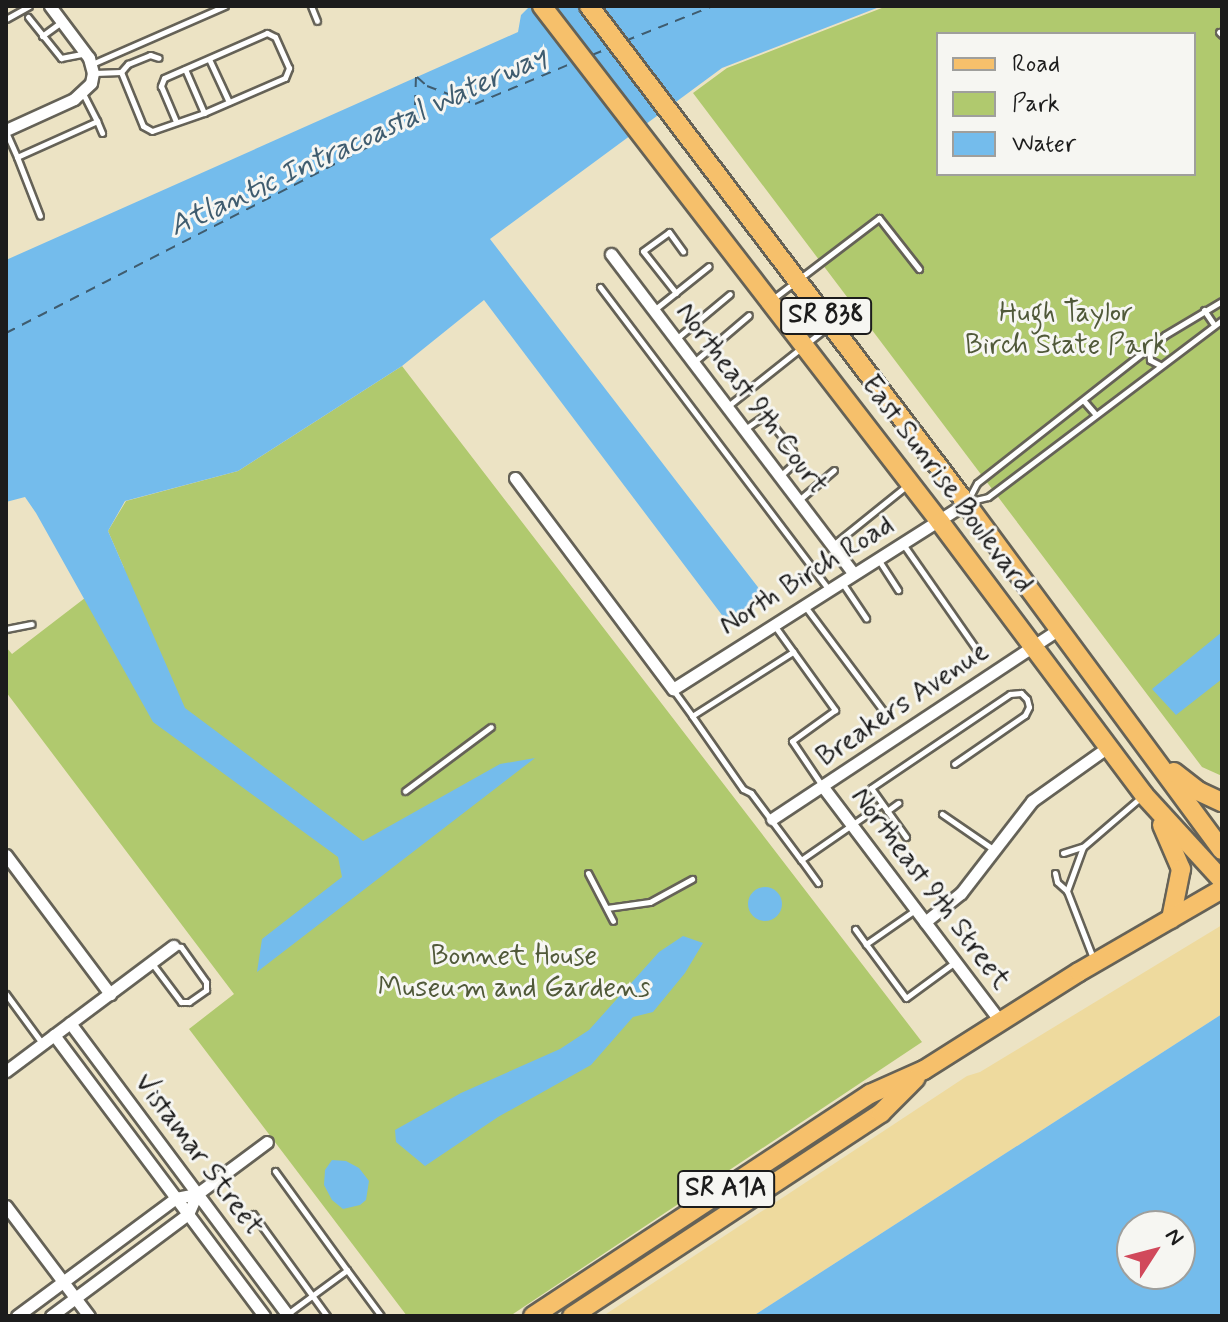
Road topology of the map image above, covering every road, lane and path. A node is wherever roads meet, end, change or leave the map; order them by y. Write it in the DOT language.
graph roads {
  1 [pos="29,6"];
  2 [pos="50,6"];
  3 [pos="225,6"];
  4 [pos="311,6"];
  5 [pos="542,6"];
  6 [pos="589,6"];
  7 [pos="28,17"];
  8 [pos="6,19"];
  9 [pos="317,21"];
  10 [pos="62,22"];
  11 [pos="42,36"];
  12 [pos="159,58"];
  13 [pos="209,59"];
  14 [pos="90,63"];
  15 [pos="185,69"];
  16 [pos="121,72"];
  17 [pos="83,91"];
  18 [pos="229,102"];
  19 [pos="204,113"];
  20 [pos="97,121"];
  21 [pos="176,122"];
  22 [pos="6,131"];
  23 [pos="102,133"];
  24 [pos="17,157"];
  25 [pos="40,216"];
  26 [pos="683,251"];
  27 [pos="611,254"];
  28 [pos="709,266"];
  29 [pos="919,269"];
  30 [pos="798,280"];
  31 [pos="600,287"];
  32 [pos="676,293"];
  33 [pos="730,294"];
  34 [pos="770,301"];
  35 [pos="1222,301"];
  36 [pos="853,307"];
  37 [pos="654,310"];
  38 [pos="1204,310"];
  39 [pos="749,315"];
  40 [pos="1222,320"];
  41 [pos="831,324"];
  42 [pos="1214,325"];
  43 [pos="676,340"];
  44 [pos="803,345"];
  45 [pos="1150,347"];
  46 [pos="693,363"];
  47 [pos="1160,365"];
  48 [pos="1084,401"];
  49 [pos="727,407"];
  50 [pos="1096,415"];
  51 [pos="744,430"];
  52 [pos="834,470"];
  53 [pos="780,476"];
  54 [pos="515,478"];
  55 [pos="910,483"];
  56 [pos="798,500"];
  57 [pos="966,503"];
  58 [pos="940,522"];
  59 [pos="902,544"];
  60 [pos="832,545"];
  61 [pos="877,558"];
  62 [pos="853,573"];
  63 [pos="841,580"];
  64 [pos="828,588"];
  65 [pos="898,590"];
  66 [pos="803,605"];
  67 [pos="866,618"];
  68 [pos="32,624"];
  69 [pos="773,624"];
  70 [pos="6,629"];
  71 [pos="1059,629"];
  72 [pos="1033,647"];
  73 [pos="977,650"];
  74 [pos="793,652"];
  75 [pos="673,689"];
  76 [pos="884,712"];
  77 [pos="692,716"];
  78 [pos="491,727"];
  79 [pos="1108,747"];
  80 [pos="1152,750"];
  81 [pos="954,764"];
  82 [pos="823,787"];
  83 [pos="405,791"];
  84 [pos="1148,800"];
  85 [pos="1222,802"];
  86 [pos="898,803"];
  87 [pos="882,804"];
  88 [pos="887,811"];
  89 [pos="942,814"];
  90 [pos="772,819"];
  91 [pos="852,826"];
  92 [pos="906,837"];
  93 [pos="1083,847"];
  94 [pos="994,850"];
  95 [pos="1222,850"];
  96 [pos="1063,853"];
  97 [pos="6,855"];
  98 [pos="801,860"];
  99 [pos="588,873"];
  100 [pos="1055,873"];
  101 [pos="692,879"];
  102 [pos="1222,880"];
  103 [pos="818,883"];
  104 [pos="1222,889"];
  105 [pos="1067,891"];
  106 [pos="607,908"];
  107 [pos="916,909"];
  108 [pos="1171,919"];
  109 [pos="613,921"];
  110 [pos="925,922"];
  111 [pos="855,929"];
  112 [pos="866,944"];
  113 [pos="173,946"];
  114 [pos="151,962"];
  115 [pos="955,962"];
  116 [pos="1094,962"];
  117 [pos="6,994"];
  118 [pos="110,994"];
  119 [pos="999,1020"];
  120 [pos="70,1023"];
  121 [pos="54,1035"];
  122 [pos="43,1044"];
  123 [pos="924,1070"];
  124 [pos="6,1071"];
  125 [pos="133,1108"];
  126 [pos="117,1121"];
  127 [pos="267,1142"];
  128 [pos="275,1171"];
  129 [pos="197,1194"];
  130 [pos="176,1198"];
  131 [pos="6,1206"];
  132 [pos="188,1214"];
  133 [pos="253,1214"];
  134 [pos="347,1270"];
  135 [pos="63,1282"];
  136 [pos="312,1296"];
  137 [pos="75,1298"];
  138 [pos="17,1316"];
  139 [pos="51,1316"];
  140 [pos="89,1316"];
  141 [pos="264,1316"];
  142 [pos="287,1316"];
  143 [pos="327,1316"];
  144 [pos="381,1316"];
  145 [pos="533,1316"];
  146 [pos="572,1316"];
  1 -- 8 [label="lane"];
  2 -- 10 [label="street"];
  3 -- 14 [label="lane"];
  4 -- 9 [label="lane"];
  5 -- 34 [label="main road, East Sunrise Boulevard / SR 838"];
  6 -- 30 [label="main road, East Sunrise Boulevard / SR 838"];
  7 -- 11 [label="lane"];
  10 -- 11 [label="lane"];
  10 -- 14 [label="street"];
  11 -- 14 [label="lane"];
  12 -- 16 [label="lane"];
  13 -- 15 [label="lane"];
  13 -- 18 [label="lane"];
  13 -- 18 [label="lane"];
  14 -- 16 [label="lane"];
  14 -- 17 [label="street"];
  15 -- 19 [label="lane"];
  15 -- 21 [label="lane"];
  16 -- 21 [label="lane"];
  17 -- 20 [label="lane"];
  17 -- 22 [label="street"];
  18 -- 19 [label="lane"];
  19 -- 21 [label="lane"];
  20 -- 23 [label="lane"];
  20 -- 24 [label="lane"];
  22 -- 24 [label="lane"];
  24 -- 25 [label="lane"];
  26 -- 32 [label="lane"];
  27 -- 37 [label="street, Northeast 9th Court"];
  28 -- 32 [label="lane"];
  29 -- 30 [label="lane"];
  30 -- 34 [label="lane"];
  30 -- 41 [label="main road, East Sunrise Boulevard / SR 838"];
  31 -- 64 [label="lane"];
  32 -- 37 [label="lane"];
  33 -- 43 [label="lane"];
  34 -- 44 [label="main road, East Sunrise Boulevard / SR 838"];
  35 -- 38 [label="lane"];
  36 -- 41 [label="lane"];
  37 -- 43 [label="street, Northeast 9th Court"];
  38 -- 42 [label="lane"];
  38 -- 45 [label="lane"];
  39 -- 46 [label="lane"];
  40 -- 42 [label="lane"];
  41 -- 44 [label="lane"];
  41 -- 57 [label="main road, East Sunrise Boulevard / SR 838"];
  42 -- 47 [label="lane"];
  43 -- 46 [label="street, Northeast 9th Court"];
  44 -- 49 [label="lane"];
  44 -- 55 [label="main road, East Sunrise Boulevard / SR 838"];
  45 -- 47 [label="lane"];
  45 -- 48 [label="lane"];
  46 -- 49 [label="street, Northeast 9th Court"];
  47 -- 50 [label="lane"];
  48 -- 50 [label="lane"];
  48 -- 57 [label="lane"];
  49 -- 51 [label="street, Northeast 9th Court"];
  50 -- 57 [label="lane"];
  51 -- 53 [label="street, Northeast 9th Court"];
  51 -- 53 [label="lane"];
  52 -- 56 [label="lane"];
  53 -- 56 [label="street, Northeast 9th Court"];
  54 -- 75 [label="street"];
  55 -- 58 [label="main road, East Sunrise Boulevard / SR 838"];
  55 -- 60 [label="lane"];
  56 -- 60 [label="street, Northeast 9th Court"];
  57 -- 58 [label="street, North Birch Road"];
  57 -- 71 [label="main road, East Sunrise Boulevard / SR 838"];
  58 -- 59 [label="street, North Birch Road"];
  58 -- 72 [label="main road, East Sunrise Boulevard / SR 838"];
  59 -- 61 [label="street, North Birch Road"];
  59 -- 73 [label="lane"];
  60 -- 62 [label="street, Northeast 9th Court"];
  61 -- 62 [label="street, North Birch Road"];
  61 -- 65 [label="lane"];
  62 -- 63 [label="street, North Birch Road"];
  63 -- 64 [label="street, North Birch Road"];
  63 -- 67 [label="lane"];
  64 -- 66 [label="street, North Birch Road"];
  66 -- 69 [label="street, North Birch Road"];
  66 -- 76 [label="lane"];
  68 -- 70 [label="lane"];
  69 -- 74 [label="lane"];
  69 -- 75 [label="street, North Birch Road"];
  71 -- 72 [label="street, Breakers Avenue"];
  71 -- 80 [label="main road, East Sunrise Boulevard / SR 838"];
  72 -- 79 [label="main road, East Sunrise Boulevard / SR 838"];
  72 -- 82 [label="street, Breakers Avenue"];
  74 -- 77 [label="lane"];
  74 -- 82 [label="lane"];
  75 -- 77 [label="lane"];
  77 -- 90 [label="lane"];
  78 -- 83 [label="lane"];
  79 -- 84 [label="main road, East Sunrise Boulevard / SR 838"];
  79 -- 94 [label="street"];
  80 -- 85 [label="main road"];
  80 -- 95 [label="main road, East Sunrise Boulevard / SR 838"];
  81 -- 87 [label="lane"];
  82 -- 90 [label="street, Breakers Avenue"];
  82 -- 91 [label="street, Northeast 9th Street"];
  84 -- 93 [label="lane"];
  84 -- 102 [label="main road, East Sunrise Boulevard / SR 838"];
  84 -- 108 [label="main road"];
  86 -- 88 [label="lane"];
  87 -- 88 [label="lane"];
  87 -- 91 [label="lane"];
  88 -- 92 [label="lane"];
  89 -- 94 [label="lane"];
  90 -- 98 [label="lane"];
  91 -- 98 [label="lane"];
  91 -- 107 [label="street, Northeast 9th Street"];
  93 -- 96 [label="lane"];
  93 -- 105 [label="lane"];
  94 -- 110 [label="street"];
  97 -- 118 [label="street"];
  98 -- 103 [label="lane"];
  99 -- 106 [label="lane"];
  100 -- 105 [label="lane"];
  101 -- 106 [label="lane"];
  104 -- 108 [label="main road, SR A1A"];
  105 -- 116 [label="lane"];
  106 -- 109 [label="lane"];
  107 -- 110 [label="street, Northeast 9th Street"];
  107 -- 112 [label="lane"];
  108 -- 116 [label="main road, SR A1A"];
  110 -- 115 [label="street, Northeast 9th Street"];
  111 -- 112 [label="lane"];
  112 -- 115 [label="lane"];
  113 -- 114 [label="street"];
  113 -- 114 [label="lane"];
  114 -- 118 [label="street"];
  115 -- 119 [label="street, Northeast 9th Street"];
  116 -- 119 [label="main road, SR A1A"];
  117 -- 122 [label="lane"];
  118 -- 120 [label="street"];
  119 -- 123 [label="main road, SR A1A"];
  120 -- 121 [label="street"];
  120 -- 125 [label="street, Vistamar Street"];
  121 -- 122 [label="street"];
  121 -- 126 [label="street, Vistamar Street"];
  122 -- 124 [label="street"];
  123 -- 145 [label="main road, SR A1A"];
  123 -- 146 [label="main road, SR A1A"];
  125 -- 126 [label="street"];
  125 -- 129 [label="street, Vistamar Street"];
  126 -- 130 [label="street, Vistamar Street"];
  127 -- 129 [label="street"];
  128 -- 134 [label="lane"];
  129 -- 130 [label="street"];
  129 -- 132 [label="street"];
  129 -- 142 [label="street, Vistamar Street"];
  130 -- 132 [label="street, Vistamar Street"];
  130 -- 135 [label="street"];
  131 -- 135 [label="street"];
  132 -- 137 [label="street"];
  132 -- 141 [label="street, Vistamar Street"];
  133 -- 136 [label="lane"];
  134 -- 136 [label="lane"];
  134 -- 144 [label="lane"];
  135 -- 137 [label="street"];
  135 -- 138 [label="street"];
  136 -- 142 [label="lane"];
  136 -- 143 [label="lane"];
  137 -- 139 [label="street"];
  137 -- 140 [label="street"];
}
